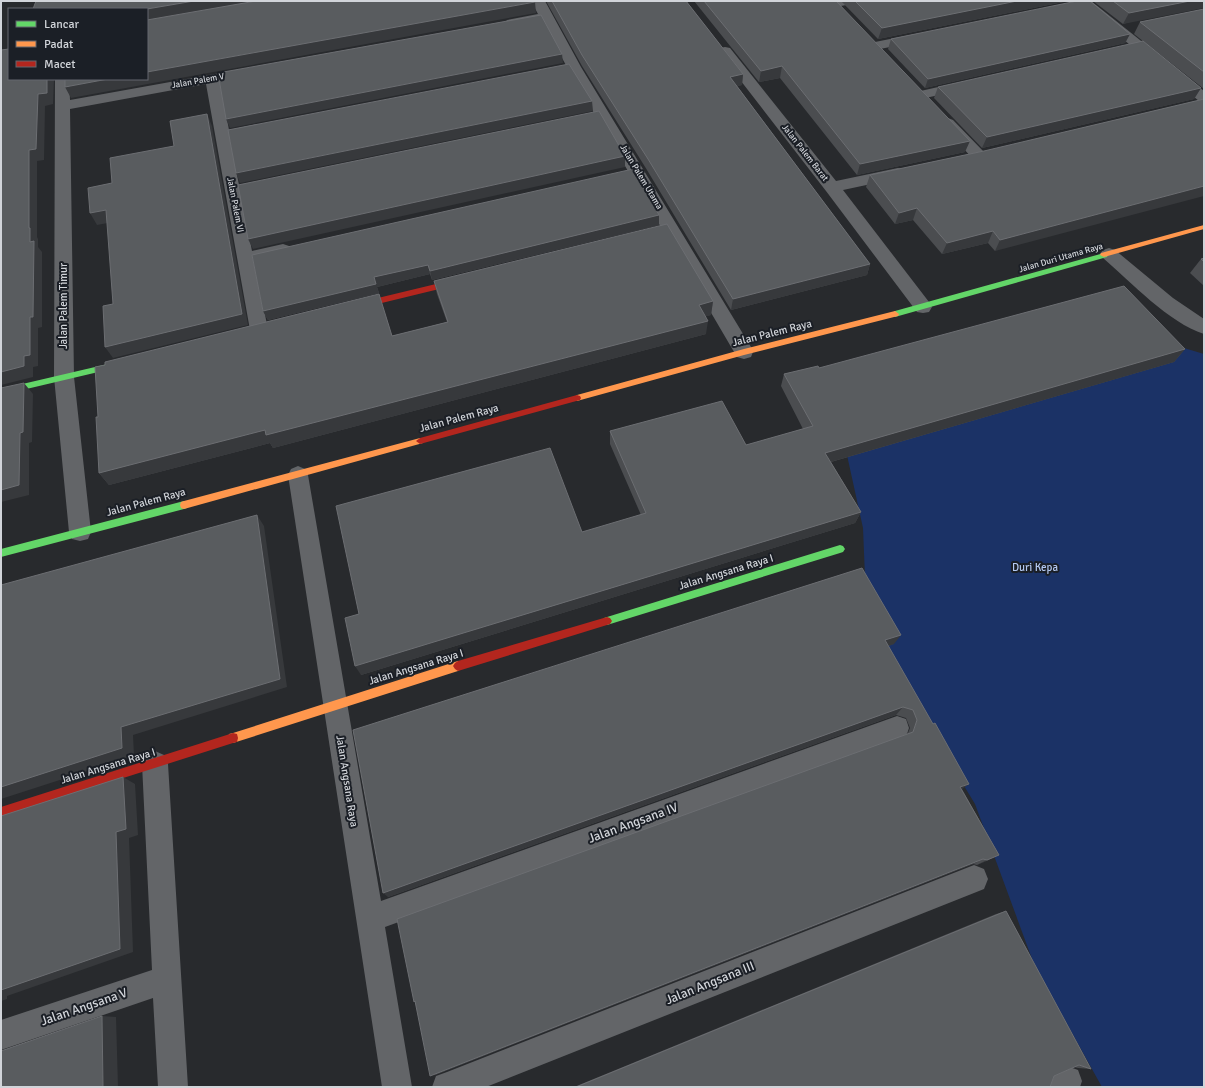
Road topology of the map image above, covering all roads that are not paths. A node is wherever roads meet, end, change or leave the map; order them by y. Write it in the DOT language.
graph roads {
  1 [pos="538,1"];
  2 [pos="1079,3"];
  3 [pos="546,17"];
  4 [pos="500,25"];
  5 [pos="1139,27"];
  6 [pos="1121,31"];
  7 [pos="865,35"];
  8 [pos="929,35"];
  9 [pos="715,38"];
  10 [pos="875,46"];
  11 [pos="1140,46"];
  12 [pos="1126,49"];
  13 [pos="885,57"];
  14 [pos="259,70"];
  15 [pos="212,79"];
  16 [pos="62,80"];
  17 [pos="975,83"];
  18 [pos="910,84"];
  19 [pos="921,95"];
  20 [pos="1201,102"];
  21 [pos="63,106"];
  22 [pos="269,126"];
  23 [pos="222,136"];
  24 [pos="994,152"];
  25 [pos="911,170"];
  26 [pos="286,181"];
  27 [pos="832,187"];
  28 [pos="232,192"];
  29 [pos="1204,227"];
  30 [pos="299,247"];
  31 [pos="1109,254"];
  32 [pos="245,259"];
  33 [pos="473,278"];
  34 [pos="923,307"];
  35 [pos="343,310"];
  36 [pos="1204,327"];
  37 [pos="259,330"];
  38 [pos="744,352"];
  39 [pos="137,360"];
  40 [pos="64,377"];
  41 [pos="1,392"];
  42 [pos="298,475"];
  43 [pos="80,532"];
  44 [pos="840,549"];
  45 [pos="1,553"];
  46 [pos="335,706"];
  47 [pos="897,728"];
  48 [pos="155,764"];
  49 [pos="1,812"];
  50 [pos="974,879"];
  51 [pos="370,919"];
  52 [pos="167,979"];
  53 [pos="1,1035"];
  54 [pos="173,1087"];
  55 [pos="397,1087"];
  56 [pos="447,1087"];
  1 -- 3 [label="street, Jalan Palem Utama"];
  2 -- 6 [label="street"];
  3 -- 4 [label="street"];
  3 -- 38 [label="street, Jalan Palem Utama"];
  5 -- 6 [label="street"];
  6 -- 11 [label="street"];
  7 -- 10 [label="street"];
  8 -- 10 [label="street"];
  9 -- 27 [label="street, Jalan Palem Barat"];
  10 -- 13 [label="street"];
  11 -- 12 [label="street"];
  11 -- 20 [label="street"];
  14 -- 15 [label="street, Jalan Palem V"];
  15 -- 21 [label="street, Jalan Palem V"];
  15 -- 23 [label="street, Jalan Palem VI"];
  16 -- 21 [label="street, Jalan Palem Timur"];
  17 -- 19 [label="street"];
  18 -- 19 [label="street"];
  19 -- 24 [label="street"];
  21 -- 40 [label="street, Jalan Palem Timur"];
  22 -- 23 [label="street"];
  23 -- 28 [label="street, Jalan Palem VI"];
  25 -- 27 [label="street"];
  26 -- 28 [label="street"];
  27 -- 34 [label="street, Jalan Palem Barat"];
  28 -- 32 [label="street, Jalan Palem VI"];
  29 -- 31 [label="street, Jalan Duri Utama Raya"];
  30 -- 32 [label="street"];
  31 -- 34 [label="street, Jalan Duri Utama Raya"];
  31 -- 36 [label="street"];
  32 -- 37 [label="street, Jalan Palem VI"];
  33 -- 35 [label="street"];
  34 -- 38 [label="street, Jalan Palem Raya"];
  38 -- 42 [label="street, Jalan Palem Raya"];
  39 -- 40 [label="street"];
  40 -- 41 [label="street"];
  40 -- 43 [label="street, Jalan Palem Timur"];
  42 -- 43 [label="street, Jalan Palem Raya"];
  42 -- 46 [label="street, Jalan Angsana Raya"];
  43 -- 45 [label="street, Jalan Palem Raya"];
  44 -- 46 [label="street, Jalan Angsana Raya I"];
  46 -- 48 [label="street, Jalan Angsana Raya I"];
  46 -- 51 [label="street, Jalan Angsana Raya"];
  47 -- 51 [label="street, Jalan Angsana IV"];
  48 -- 49 [label="street, Jalan Angsana Raya I"];
  48 -- 52 [label="street"];
  50 -- 56 [label="street, Jalan Angsana III"];
  51 -- 55 [label="street, Jalan Angsana Raya"];
  52 -- 53 [label="street, Jalan Angsana V"];
  52 -- 54 [label="street"];
}
